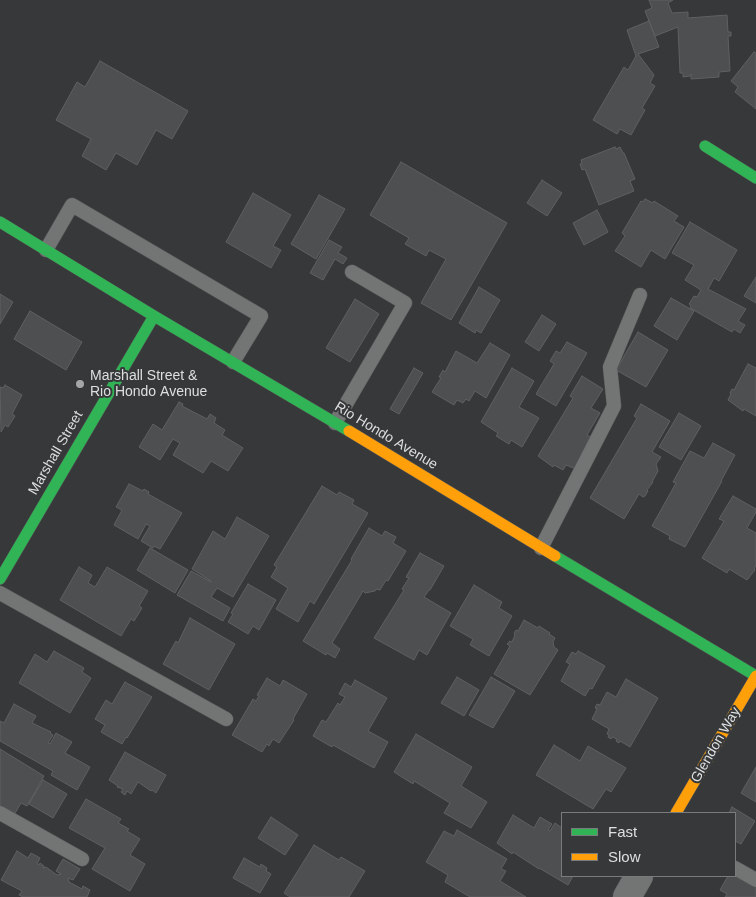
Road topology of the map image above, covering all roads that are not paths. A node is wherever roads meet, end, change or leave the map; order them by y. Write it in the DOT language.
graph roads {
  1 [pos="705,146"];
  2 [pos="756,178"];
  3 [pos="0,222"];
  4 [pos="46,250"];
  5 [pos="352,272"];
  6 [pos="640,295"];
  7 [pos="154,316"];
  8 [pos="233,362"];
  9 [pos="335,423"];
  10 [pos="541,548"];
  11 [pos="0,579"];
  12 [pos="0,593"];
  13 [pos="756,676"];
  14 [pos="226,719"];
  15 [pos="677,812"];
  16 [pos="0,813"];
  17 [pos="82,859"];
  18 [pos="736,869"];
  19 [pos="638,877"];
  20 [pos="756,880"];
  21 [pos="627,897"];
  1 -- 2 [label="street"];
  3 -- 4 [label="street, Rio Hondo Avenue"];
  4 -- 7 [label="street, Rio Hondo Avenue"];
  4 -- 8 [label="lane"];
  5 -- 9 [label="lane"];
  6 -- 10 [label="lane"];
  7 -- 8 [label="street, Rio Hondo Avenue"];
  7 -- 11 [label="street, Marshall Street"];
  8 -- 9 [label="street, Rio Hondo Avenue"];
  9 -- 10 [label="street, Rio Hondo Avenue"];
  10 -- 13 [label="street, Rio Hondo Avenue"];
  12 -- 14 [label="lane"];
  13 -- 15 [label="street, Glendon Way"];
  16 -- 17 [label="lane"];
  18 -- 20 [label="lane"];
  19 -- 21 [label="street"];
}
